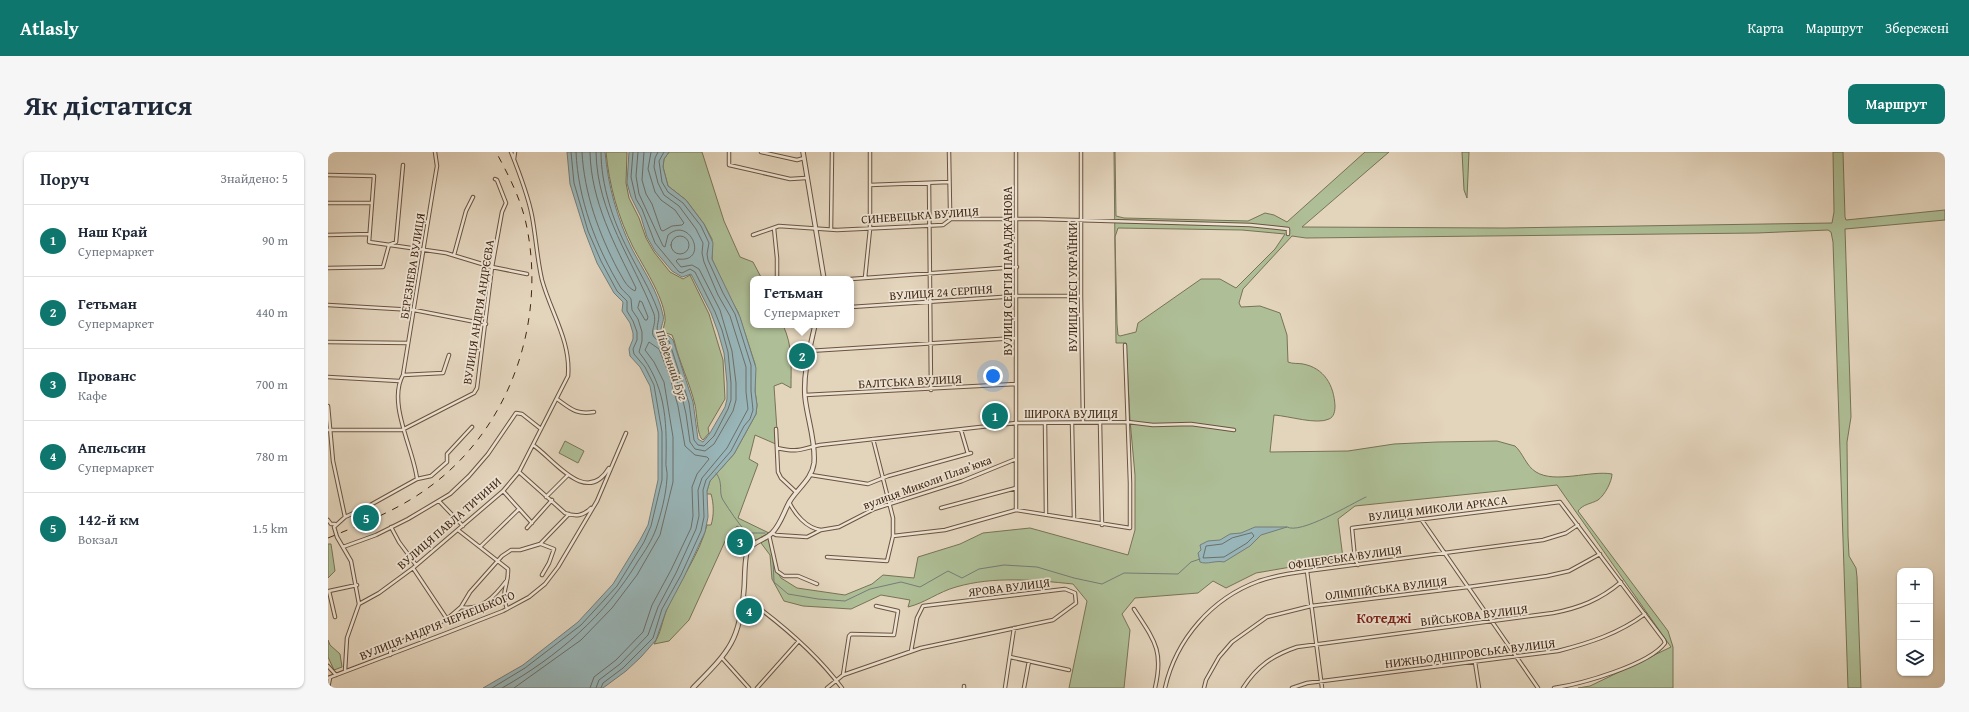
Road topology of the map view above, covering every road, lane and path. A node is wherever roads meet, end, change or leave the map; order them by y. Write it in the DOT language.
graph roads {
  1 [pos="435,152"];
  2 [pos="511,152"];
  3 [pos="515,152"];
  4 [pos="729,152"];
  5 [pos="761,152"];
  6 [pos="803,152"];
  7 [pos="832,152"];
  8 [pos="870,152"];
  9 [pos="949,152"];
  10 [pos="1016,152"];
  11 [pos="1081,152"];
  12 [pos="804,158"];
  13 [pos="514,160"];
  14 [pos="403,165"];
  15 [pos="328,175"];
  16 [pos="806,178"];
  17 [pos="495,179"];
  18 [pos="949,182"];
  19 [pos="929,183"];
  20 [pos="870,185"];
  21 [pos="473,197"];
  22 [pos="328,203"];
  23 [pos="372,203"];
  24 [pos="952,219"];
  25 [pos="1016,219"];
  26 [pos="1081,220"];
  27 [pos="930,225"];
  28 [pos="774,228"];
  29 [pos="816,228"];
  30 [pos="831,229"];
  31 [pos="870,229"];
  32 [pos="369,234"];
  33 [pos="1288,234"];
  34 [pos="328,235"];
  35 [pos="753,235"];
  36 [pos="389,245"];
  37 [pos="423,249"];
  38 [pos="454,255"];
  39 [pos="492,267"];
  40 [pos="1017,267"];
  41 [pos="328,268"];
  42 [pos="930,272"];
  43 [pos="527,274"];
  44 [pos="777,276"];
  45 [pos="824,276"];
  46 [pos="865,278"];
  47 [pos="854,279"];
  48 [pos="1017,296"];
  49 [pos="1081,296"];
  50 [pos="931,302"];
  51 [pos="328,305"];
  52 [pos="854,307"];
  53 [pos="414,310"];
  54 [pos="486,324"];
  55 [pos="814,328"];
  56 [pos="1016,338"];
  57 [pos="328,342"];
  58 [pos="408,343"];
  59 [pos="931,343"];
  60 [pos="1124,345"];
  61 [pos="809,351"];
  62 [pos="449,355"];
  63 [pos="403,375"];
  64 [pos="328,378"];
  65 [pos="400,381"];
  66 [pos="1016,384"];
  67 [pos="931,390"];
  68 [pos="805,395"];
  69 [pos="557,399"];
  70 [pos="328,406"];
  71 [pos="594,412"];
  72 [pos="1083,422"];
  73 [pos="1100,422"];
  74 [pos="1128,422"];
  75 [pos="1016,423"];
  76 [pos="1045,423"];
  77 [pos="1072,423"];
  78 [pos="472,427"];
  79 [pos="541,429"];
  80 [pos="776,429"];
  81 [pos="329,430"];
  82 [pos="403,430"];
  83 [pos="961,430"];
  84 [pos="1234,430"];
  85 [pos="626,433"];
  86 [pos="873,439"];
  87 [pos="533,445"];
  88 [pos="813,446"];
  89 [pos="777,448"];
  90 [pos="1016,459"];
  91 [pos="612,463"];
  92 [pos="519,472"];
  93 [pos="568,475"];
  94 [pos="811,475"];
  95 [pos="882,478"];
  96 [pos="417,479"];
  97 [pos="1016,488"];
  98 [pos="502,491"];
  99 [pos="796,492"];
  100 [pos="546,497"];
  101 [pos="552,500"];
  102 [pos="439,501"];
  103 [pos="597,501"];
  104 [pos="789,502"];
  105 [pos="890,505"];
  106 [pos="941,508"];
  107 [pos="519,509"];
  108 [pos="1016,510"];
  109 [pos="1046,513"];
  110 [pos="569,514"];
  111 [pos="345,516"];
  112 [pos="1074,518"];
  113 [pos="1421,519"];
  114 [pos="328,520"];
  115 [pos="532,523"];
  116 [pos="335,524"];
  117 [pos="1102,525"];
  118 [pos="1578,525"];
  119 [pos="463,526"];
  120 [pos="391,527"];
  121 [pos="527,528"];
  122 [pos="458,530"];
  123 [pos="821,530"];
  124 [pos="771,534"];
  125 [pos="893,536"];
  126 [pos="540,544"];
  127 [pos="343,547"];
  128 [pos="480,548"];
  129 [pos="1445,554"];
  130 [pos="1600,554"];
  131 [pos="826,557"];
  132 [pos="497,560"];
  133 [pos="1358,564"];
  134 [pos="414,566"];
  135 [pos="1307,571"];
  136 [pos="542,575"];
  137 [pos="509,577"];
  138 [pos="1621,582"];
  139 [pos="817,584"];
  140 [pos="357,585"];
  141 [pos="1468,588"];
  142 [pos="744,597"];
  143 [pos="359,604"];
  144 [pos="876,606"];
  145 [pos="1311,606"];
  146 [pos="461,607"];
  147 [pos="507,609"];
  148 [pos="1134,609"];
  149 [pos="1645,614"];
  150 [pos="335,617"];
  151 [pos="447,618"];
  152 [pos="1492,621"];
  153 [pos="1014,628"];
  154 [pos="798,642"];
  155 [pos="1316,644"];
  156 [pos="911,651"];
  157 [pos="390,655"];
  158 [pos="1516,656"];
  159 [pos="1010,657"];
  160 [pos="722,658"];
  161 [pos="1029,661"];
  162 [pos="1475,662"];
  163 [pos="328,666"];
  164 [pos="1069,670"];
  165 [pos="345,671"];
  166 [pos="336,675"];
  167 [pos="843,675"];
  168 [pos="329,678"];
  169 [pos="836,680"];
  170 [pos="1321,681"];
  171 [pos="328,688"];
  172 [pos="693,688"];
  173 [pos="749,688"];
  174 [pos="757,688"];
  175 [pos="827,688"];
  176 [pos="842,688"];
  177 [pos="1005,688"];
  178 [pos="1024,688"];
  179 [pos="1155,688"];
  180 [pos="1166,688"];
  181 [pos="1204,688"];
  182 [pos="1243,688"];
  183 [pos="1292,688"];
  184 [pos="1322,688"];
  185 [pos="1479,688"];
  186 [pos="1538,688"];
  187 [pos="1554,688"];
  1 -- 37 [label="street, БЕРЕЗНЕВА ВУЛИЦЯ"];
  2 -- 13 [label="street, ВУЛИЦЯ ПАВЛА ТИЧИНИ"];
  3 -- 13 [label="street"];
  4 -- 16 [label="street"];
  5 -- 12 [label="street"];
  6 -- 12 [label="street"];
  7 -- 30 [label="street"];
  8 -- 20 [label="street"];
  9 -- 18 [label="street"];
  10 -- 25 [label="street, ВУЛИЦЯ СЕРГІЯ ПАРАДЖАНОВА"];
  11 -- 26 [label="street, ВУЛИЦЯ ЛЕСІ УКРАЇНКИ"];
  12 -- 16 [label="street"];
  13 -- 69 [label="street, ВУЛИЦЯ ПАВЛА ТИЧИНИ"];
  14 -- 36 [label="street"];
  15 -- 23 [label="street"];
  16 -- 29 [label="street"];
  17 -- 39 [label="street, ВУЛИЦЯ АНДРІЯ АНДРЄЄВА"];
  18 -- 19 [label="street"];
  18 -- 24 [label="street"];
  19 -- 20 [label="street"];
  19 -- 27 [label="street"];
  20 -- 31 [label="street"];
  21 -- 38 [label="street"];
  22 -- 23 [label="street"];
  23 -- 32 [label="street"];
  24 -- 25 [label="street, СИНЕВЕЦЬКА ВУЛИЦЯ"];
  24 -- 27 [label="street, СИНЕВЕЦЬКА ВУЛИЦЯ"];
  25 -- 26 [label="street, СИНЕВЕЦЬКА ВУЛИЦЯ"];
  25 -- 40 [label="street, ВУЛИЦЯ СЕРГІЯ ПАРАДЖАНОВА"];
  26 -- 33 [label="street, СИНЕВЕЦЬКА ВУЛИЦЯ"];
  26 -- 49 [label="street, ВУЛИЦЯ ЛЕСІ УКРАЇНКИ"];
  27 -- 31 [label="street, СИНЕВЕЦЬКА ВУЛИЦЯ"];
  27 -- 42 [label="street"];
  28 -- 29 [label="street, СИНЕВЕЦЬКА ВУЛИЦЯ"];
  28 -- 35 [label="street, СИНЕВЕЦЬКА ВУЛИЦЯ"];
  28 -- 44 [label="street"];
  29 -- 30 [label="street, СИНЕВЕЦЬКА ВУЛИЦЯ"];
  29 -- 45 [label="street"];
  30 -- 31 [label="street, СИНЕВЕЦЬКА ВУЛИЦЯ"];
  31 -- 46 [label="street"];
  32 -- 34 [label="street"];
  32 -- 36 [label="street"];
  36 -- 37 [label="street"];
  36 -- 41 [label="street"];
  37 -- 38 [label="street"];
  37 -- 53 [label="street, БЕРЕЗНЕВА ВУЛИЦЯ"];
  38 -- 39 [label="street"];
  39 -- 43 [label="street"];
  39 -- 54 [label="street, ВУЛИЦЯ АНДРІЯ АНДРЄЄВА"];
  40 -- 42 [label="street"];
  40 -- 48 [label="street, ВУЛИЦЯ СЕРГІЯ ПАРАДЖАНОВА"];
  42 -- 46 [label="street"];
  42 -- 50 [label="street"];
  46 -- 47 [label="street"];
  48 -- 49 [label="street, ВУЛИЦЯ 24 СЕРПНЯ"];
  48 -- 50 [label="street, ВУЛИЦЯ 24 СЕРПНЯ"];
  48 -- 56 [label="street, ВУЛИЦЯ СЕРГІЯ ПАРАДЖАНОВА"];
  49 -- 72 [label="street, ВУЛИЦЯ ЛЕСІ УКРАЇНКИ"];
  50 -- 52 [label="street, ВУЛИЦЯ 24 СЕРПНЯ"];
  50 -- 59 [label="street"];
  51 -- 53 [label="street"];
  53 -- 54 [label="street"];
  53 -- 58 [label="street, БЕРЕЗНЕВА ВУЛИЦЯ"];
  54 -- 82 [label="street, ВУЛИЦЯ АНДРІЯ АНДРЄЄВА"];
  55 -- 61 [label="street"];
  56 -- 59 [label="street"];
  56 -- 66 [label="street, ВУЛИЦЯ СЕРГІЯ ПАРАДЖАНОВА"];
  57 -- 58 [label="street"];
  58 -- 63 [label="street, БЕРЕЗНЕВА ВУЛИЦЯ"];
  59 -- 61 [label="street"];
  59 -- 67 [label="street"];
  60 -- 74 [label="street"];
  61 -- 68 [label="street"];
  62 -- 63 [label="street"];
  63 -- 65 [label="street, БЕРЕЗНЕВА ВУЛИЦЯ"];
  64 -- 65 [label="street"];
  65 -- 82 [label="street, БЕРЕЗНЕВА ВУЛИЦЯ"];
  66 -- 67 [label="street, БАЛТСЬКА ВУЛИЦЯ"];
  66 -- 75 [label="street, ВУЛИЦЯ СЕРГІЯ ПАРАДЖАНОВА"];
  67 -- 68 [label="street, БАЛТСЬКА ВУЛИЦЯ"];
  68 -- 88 [label="street"];
  69 -- 71 [label="street"];
  69 -- 79 [label="street, ВУЛИЦЯ ПАВЛА ТИЧИНИ"];
  70 -- 81 [label="street"];
  72 -- 73 [label="street, ШИРОКА ВУЛИЦЯ"];
  72 -- 77 [label="street, ШИРОКА ВУЛИЦЯ"];
  73 -- 74 [label="street, ШИРОКА ВУЛИЦЯ"];
  73 -- 117 [label="street"];
  74 -- 84 [label="street, ШИРОКА ВУЛИЦЯ"];
  74 -- 117 [label="street"];
  75 -- 76 [label="street, ШИРОКА ВУЛИЦЯ"];
  75 -- 83 [label="street, ШИРОКА ВУЛИЦЯ"];
  75 -- 90 [label="street, ВУЛИЦЯ СЕРГІЯ ПАРАДЖАНОВА"];
  76 -- 77 [label="street, ШИРОКА ВУЛИЦЯ"];
  76 -- 109 [label="street"];
  77 -- 112 [label="street"];
  78 -- 96 [label="street"];
  79 -- 87 [label="street, ВУЛИЦЯ ПАВЛА ТИЧИНИ"];
  79 -- 102 [label="street"];
  80 -- 89 [label="street"];
  81 -- 82 [label="street, ВУЛИЦЯ АНДРІЯ АНДРЄЄВА"];
  81 -- 111 [label="street"];
  82 -- 96 [label="street, БЕРЕЗНЕВА ВУЛИЦЯ"];
  83 -- 86 [label="street, ШИРОКА ВУЛИЦЯ"];
  83 -- 95 [label="street"];
  85 -- 91 [label="street, ВУЛИЦЯ АНДРІЯ ЧЕРНЕЦЬКОГО"];
  86 -- 88 [label="street, ШИРОКА ВУЛИЦЯ"];
  86 -- 95 [label="street"];
  87 -- 92 [label="street, ВУЛИЦЯ ПАВЛА ТИЧИНИ"];
  87 -- 93 [label="street"];
  88 -- 89 [label="street, ШИРОКА ВУЛИЦЯ"];
  88 -- 94 [label="street"];
  89 -- 99 [label="street"];
  90 -- 97 [label="street, ВУЛИЦЯ СЕРГІЯ ПАРАДЖАНОВА"];
  90 -- 105 [label="street, вулиця Миколи Плавʼюка"];
  91 -- 93 [label="street"];
  91 -- 103 [label="street, ВУЛИЦЯ АНДРІЯ ЧЕРНЕЦЬКОГО"];
  92 -- 98 [label="street, ВУЛИЦЯ ПАВЛА ТИЧИНИ"];
  92 -- 100 [label="street"];
  93 -- 100 [label="street"];
  94 -- 95 [label="street"];
  94 -- 99 [label="street"];
  95 -- 105 [label="street"];
  96 -- 111 [label="street"];
  97 -- 106 [label="street"];
  97 -- 108 [label="street, ВУЛИЦЯ СЕРГІЯ ПАРАДЖАНОВА"];
  98 -- 107 [label="street"];
  98 -- 119 [label="street, ВУЛИЦЯ ПАВЛА ТИЧИНИ"];
  99 -- 104 [label="street"];
  100 -- 101 [label="street"];
  101 -- 110 [label="street"];
  101 -- 115 [label="street"];
  102 -- 119 [label="street"];
  102 -- 120 [label="street"];
  103 -- 110 [label="street"];
  103 -- 147 [label="street, ВУЛИЦЯ АНДРІЯ ЧЕРНЕЦЬКОГО"];
  104 -- 123 [label="street"];
  104 -- 124 [label="street"];
  105 -- 123 [label="street, вулиця Миколи Плавʼюка"];
  105 -- 125 [label="street"];
  107 -- 115 [label="street"];
  107 -- 128 [label="street"];
  108 -- 109 [label="street"];
  108 -- 125 [label="street"];
  109 -- 112 [label="street"];
  110 -- 126 [label="street"];
  111 -- 116 [label="street"];
  112 -- 117 [label="street"];
  113 -- 118 [label="street, ВУЛИЦЯ МИКОЛИ АРКАСА"];
  113 -- 129 [label="street"];
  113 -- 133 [label="street, ВУЛИЦЯ МИКОЛИ АРКАСА"];
  114 -- 116 [label="street"];
  115 -- 121 [label="street"];
  116 -- 127 [label="street"];
  118 -- 129 [label="street, ОФІЦЕРСЬКА ВУЛИЦЯ"];
  118 -- 130 [label="street"];
  119 -- 122 [label="street, ВУЛИЦЯ ПАВЛА ТИЧИНИ"];
  120 -- 127 [label="street"];
  120 -- 134 [label="street"];
  122 -- 128 [label="street"];
  122 -- 134 [label="street, ВУЛИЦЯ ПАВЛА ТИЧИНИ"];
  123 -- 124 [label="street, вулиця Миколи Плавʼюка"];
  124 -- 139 [label="street"];
  124 -- 142 [label="street"];
  125 -- 131 [label="street"];
  126 -- 132 [label="street"];
  126 -- 136 [label="street"];
  127 -- 140 [label="street"];
  128 -- 132 [label="street"];
  129 -- 133 [label="street, ОФІЦЕРСЬКА ВУЛИЦЯ"];
  129 -- 141 [label="street"];
  130 -- 138 [label="street"];
  130 -- 141 [label="street, ОЛІМПІЙСЬКА ВУЛИЦЯ"];
  132 -- 137 [label="street"];
  132 -- 146 [label="street"];
  133 -- 135 [label="street, ОФІЦЕРСЬКА ВУЛИЦЯ"];
  134 -- 143 [label="street, ВУЛИЦЯ ПАВЛА ТИЧИНИ"];
  134 -- 151 [label="street"];
  135 -- 145 [label="street"];
  135 -- 180 [label="street, ОФІЦЕРСЬКА ВУЛИЦЯ"];
  137 -- 146 [label="street"];
  137 -- 147 [label="street"];
  138 -- 149 [label="street"];
  138 -- 152 [label="street, ВІЙСЬКОВА ВУЛИЦЯ"];
  140 -- 143 [label="street"];
  140 -- 150 [label="street"];
  141 -- 145 [label="street, ОЛІМПІЙСЬКА ВУЛИЦЯ"];
  141 -- 152 [label="street"];
  142 -- 154 [label="street"];
  142 -- 160 [label="street"];
  143 -- 165 [label="street"];
  144 -- 167 [label="street"];
  145 -- 155 [label="street"];
  145 -- 181 [label="street, ОЛІМПІЙСЬКА ВУЛИЦЯ"];
  146 -- 151 [label="street"];
  147 -- 157 [label="street, ВУЛИЦЯ АНДРІЯ ЧЕРНЕЦЬКОГО"];
  148 -- 179 [label="street"];
  149 -- 158 [label="street, НИЖНЬОДНІПРОВСЬКА ВУЛИЦЯ"];
  149 -- 187 [label="street"];
  151 -- 157 [label="street"];
  152 -- 155 [label="street, ВІЙСЬКОВА ВУЛИЦЯ"];
  152 -- 158 [label="street"];
  153 -- 156 [label="street"];
  153 -- 156 [label="street, ЯРОВА ВУЛИЦЯ"];
  153 -- 159 [label="street"];
  154 -- 169 [label="street"];
  154 -- 174 [label="street"];
  155 -- 170 [label="street"];
  155 -- 182 [label="street, ВІЙСЬКОВА ВУЛИЦЯ"];
  156 -- 167 [label="street"];
  157 -- 165 [label="street, ВУЛИЦЯ АНДРІЯ ЧЕРНЕЦЬКОГО"];
  158 -- 162 [label="street, НИЖНЬОДНІПРОВСЬКА ВУЛИЦЯ"];
  158 -- 186 [label="street"];
  159 -- 161 [label="street"];
  159 -- 177 [label="street"];
  160 -- 172 [label="street"];
  160 -- 173 [label="street"];
  161 -- 164 [label="street"];
  161 -- 178 [label="street"];
  162 -- 170 [label="street, НИЖНЬОДНІПРОВСЬКА ВУЛИЦЯ"];
  162 -- 185 [label="street"];
  163 -- 166 [label="street"];
  165 -- 166 [label="street, ВУЛИЦЯ АНДРІЯ ЧЕРНЕЦЬКОГО"];
  166 -- 168 [label="street, ВУЛИЦЯ АНДРІЯ ЧЕРНЕЦЬКОГО"];
  167 -- 169 [label="street"];
  168 -- 171 [label="street"];
  169 -- 175 [label="street"];
  169 -- 176 [label="street"];
  170 -- 183 [label="street, НИЖНЬОДНІПРОВСЬКА ВУЛИЦЯ"];
  170 -- 184 [label="street"];
}
